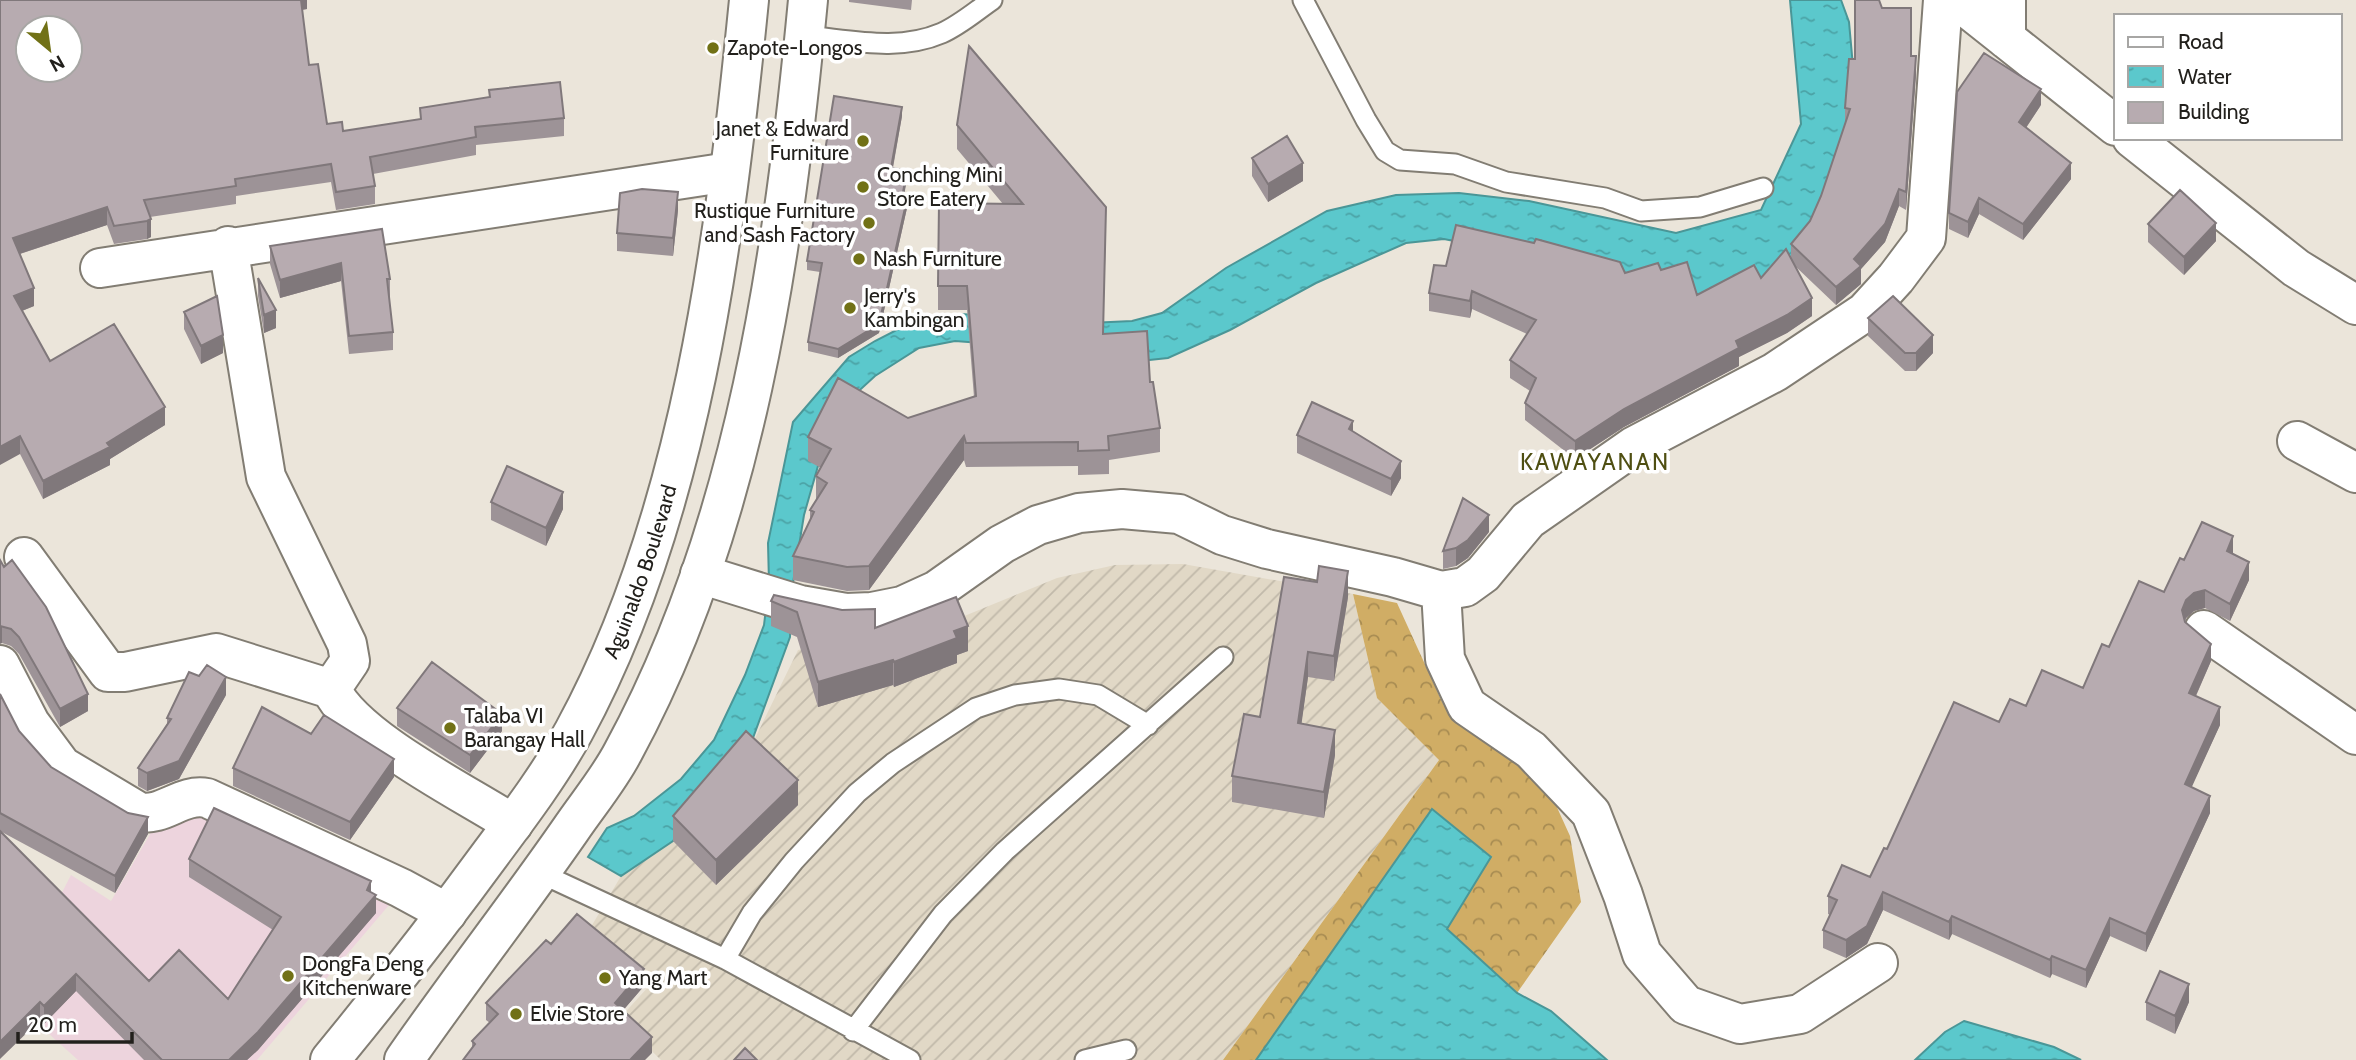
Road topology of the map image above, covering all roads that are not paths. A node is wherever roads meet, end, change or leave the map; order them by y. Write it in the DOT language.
graph roads {
  1 [pos="749,0"];
  2 [pos="992,0"];
  3 [pos="1303,0"];
  4 [pos="1943,0"];
  5 [pos="1951,0"];
  6 [pos="2006,0"];
  7 [pos="806,18"];
  8 [pos="2006,39"];
  9 [pos="2114,124"];
  10 [pos="2135,140"];
  11 [pos="729,172"];
  12 [pos="1763,188"];
  13 [pos="228,246"];
  14 [pos="100,268"];
  15 [pos="2356,305"];
  16 [pos="2297,441"];
  17 [pos="2356,473"];
  18 [pos="24,557"];
  19 [pos="701,574"];
  20 [pos="1440,591"];
  21 [pos="2204,630"];
  22 [pos="1223,657"];
  23 [pos="0,665"];
  24 [pos="331,689"];
  25 [pos="1148,725"];
  26 [pos="2356,735"];
  27 [pos="513,824"];
  28 [pos="540,873"];
  29 [pos="447,914"];
  30 [pos="725,959"];
  31 [pos="1878,963"];
  32 [pos="853,1031"];
  33 [pos="1126,1050"];
  34 [pos="330,1060"];
  35 [pos="404,1060"];
  36 [pos="910,1060"];
  37 [pos="1085,1060"];
  1 -- 11 [label="main road, Aguinaldo Boulevard"];
  2 -- 7 [label="lane"];
  3 -- 12 [label="lane"];
  4 -- 20 [label="main road"];
  5 -- 8 [label="main road"];
  6 -- 8 [label="main road"];
  7 -- 19 [label="main road"];
  8 -- 9 [label="main road"];
  10 -- 15 [label="main road"];
  11 -- 13 [label="main road"];
  11 -- 27 [label="main road, Aguinaldo Boulevard"];
  13 -- 14 [label="main road"];
  13 -- 24 [label="main road"];
  16 -- 17 [label="main road"];
  18 -- 24 [label="main road"];
  19 -- 20 [label="main road"];
  19 -- 28 [label="main road"];
  20 -- 31 [label="main road"];
  21 -- 26 [label="main road"];
  22 -- 25 [label="lane"];
  23 -- 29 [label="main road"];
  24 -- 27 [label="main road"];
  25 -- 30 [label="lane"];
  25 -- 32 [label="lane"];
  27 -- 29 [label="main road, Aguinaldo Boulevard"];
  28 -- 30 [label="lane"];
  28 -- 35 [label="main road"];
  29 -- 34 [label="main road, Aguinaldo Boulevard"];
  30 -- 32 [label="lane"];
  32 -- 36 [label="lane"];
  33 -- 37 [label="lane"];
}
